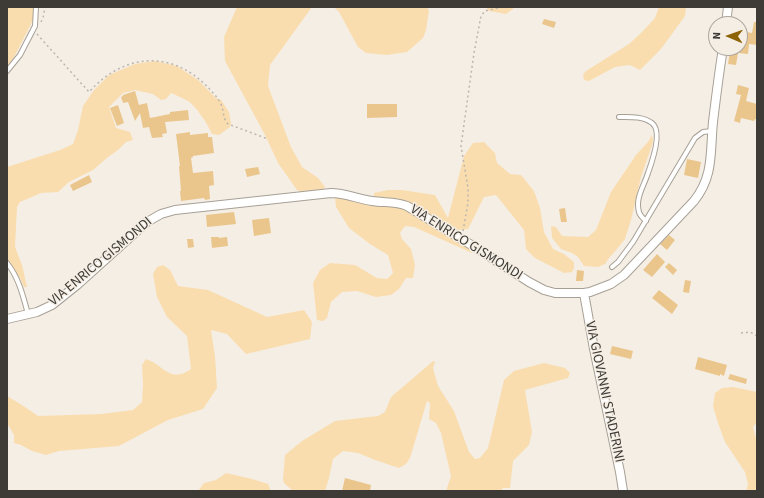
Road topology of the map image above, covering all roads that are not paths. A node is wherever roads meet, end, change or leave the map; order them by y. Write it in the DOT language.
graph roads {
  1 [pos="36,7"];
  2 [pos="721,56"];
  3 [pos="7,71"];
  4 [pos="619,117"];
  5 [pos="713,131"];
  6 [pos="646,221"];
  7 [pos="7,263"];
  8 [pos="612,267"];
  9 [pos="584,293"];
  10 [pos="28,314"];
  11 [pos="7,319"];
  12 [pos="623,491"];
  1 -- 3 [label="lane"];
  2 -- 5 [label="street, VIA ENRICO GISMONDI"];
  4 -- 6 [label="lane"];
  5 -- 6 [label="lane"];
  5 -- 9 [label="street, VIA ENRICO GISMONDI"];
  6 -- 8 [label="lane"];
  7 -- 10 [label="lane"];
  9 -- 10 [label="street, VIA ENRICO GISMONDI"];
  9 -- 12 [label="street, VIA GIOVANNI STADERINI"];
  10 -- 11 [label="street, VIA ENRICO GISMONDI"];
}
